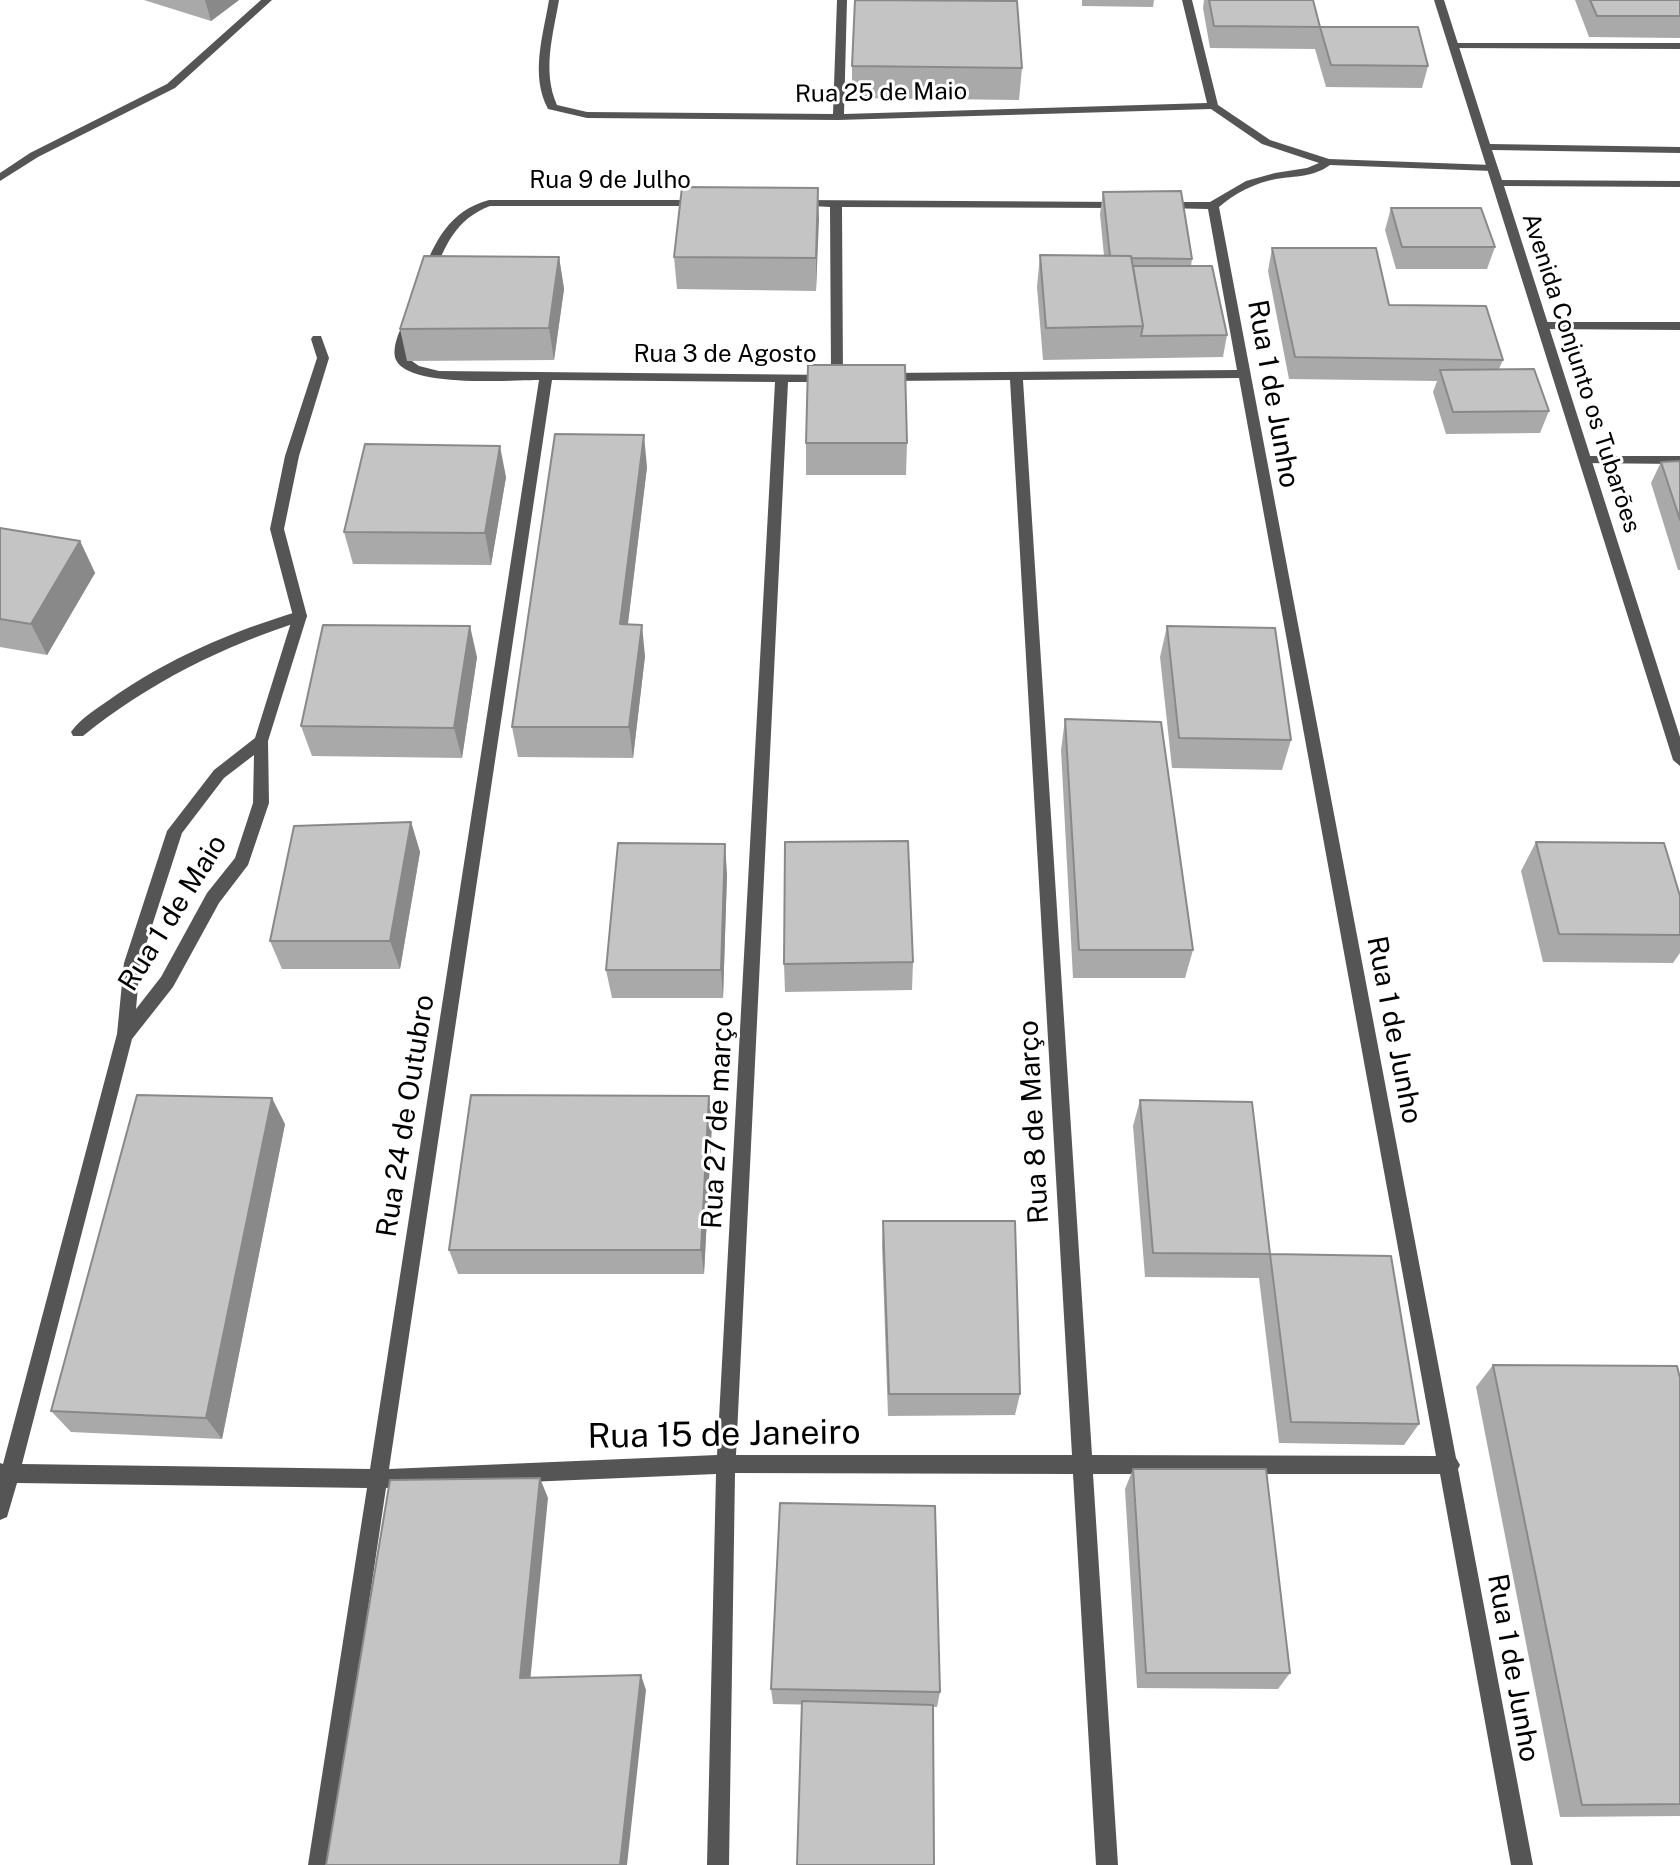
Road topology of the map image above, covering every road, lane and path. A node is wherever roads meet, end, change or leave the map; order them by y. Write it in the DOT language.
graph roads {
  1 [pos="267,0"];
  2 [pos="554,0"];
  3 [pos="842,0"];
  4 [pos="1187,0"];
  5 [pos="1439,0"];
  6 [pos="1454,46"];
  7 [pos="1680,46"];
  8 [pos="1213,106"];
  9 [pos="838,117"];
  10 [pos="1486,147"];
  11 [pos="1680,150"];
  12 [pos="1328,162"];
  13 [pos="1492,168"];
  14 [pos="0,178"];
  15 [pos="1497,183"];
  16 [pos="1680,184"];
  17 [pos="713,203"];
  18 [pos="790,203"];
  19 [pos="836,203"];
  20 [pos="1134,205"];
  21 [pos="1150,205"];
  22 [pos="1213,206"];
  23 [pos="423,287"];
  24 [pos="413,314"];
  25 [pos="1543,326"];
  26 [pos="1680,326"];
  27 [pos="317,339"];
  28 [pos="1242,374"];
  29 [pos="546,376"];
  30 [pos="1016,376"];
  31 [pos="782,378"];
  32 [pos="837,378"];
  33 [pos="852,378"];
  34 [pos="867,378"];
  35 [pos="1585,460"];
  36 [pos="1680,460"];
  37 [pos="300,616"];
  38 [pos="78,732"];
  39 [pos="261,741"];
  40 [pos="1680,760"];
  41 [pos="124,1036"];
  42 [pos="726,1464"];
  43 [pos="1080,1464"];
  44 [pos="1450,1465"];
  45 [pos="5,1473"];
  46 [pos="376,1479"];
  47 [pos="0,1510"];
  48 [pos="319,1865"];
  49 [pos="718,1865"];
  50 [pos="1107,1865"];
  51 [pos="1522,1865"];
  1 -- 14 [label="street"];
  2 -- 9 [label="street, Rua 25 de Maio"];
  3 -- 9 [label="street"];
  4 -- 8 [label="street"];
  5 -- 6 [label="street, Avenida Conjunto os Tubarões"];
  6 -- 7 [label="street"];
  6 -- 10 [label="street, Avenida Conjunto os Tubarões"];
  8 -- 9 [label="street, Rua 25 de Maio"];
  8 -- 12 [label="street"];
  10 -- 11 [label="street"];
  10 -- 13 [label="street, Avenida Conjunto os Tubarões"];
  12 -- 13 [label="street"];
  12 -- 22 [label="street"];
  13 -- 15 [label="street, Avenida Conjunto os Tubarões"];
  15 -- 16 [label="street"];
  15 -- 25 [label="street, Avenida Conjunto os Tubarões"];
  17 -- 23 [label="street, Rua 9 de Julho"];
  18 -- 19 [label="street"];
  19 -- 20 [label="street"];
  19 -- 32 [label="street"];
  21 -- 22 [label="street"];
  22 -- 28 [label="street, Rua 1 de Junho"];
  24 -- 29 [label="street, Rua 3 de Agosto"];
  25 -- 26 [label="street"];
  25 -- 35 [label="street, Avenida Conjunto os Tubarões"];
  27 -- 37 [label="street"];
  28 -- 30 [label="street"];
  28 -- 44 [label="street, Rua 1 de Junho"];
  29 -- 31 [label="street, Rua 3 de Agosto"];
  29 -- 46 [label="street, Rua 24 de Outubro"];
  30 -- 34 [label="street"];
  30 -- 43 [label="street, Rua 8 de Março"];
  31 -- 32 [label="street, Rua 3 de Agosto"];
  31 -- 42 [label="street, Rua 27 de março"];
  32 -- 33 [label="street, Rua 3 de Agosto"];
  35 -- 36 [label="street"];
  35 -- 40 [label="street, Avenida Conjunto os Tubarões"];
  37 -- 38 [label="street"];
  37 -- 39 [label="street, Rua 1 de Maio"];
  39 -- 41 [label="street, Rua 1 de Maio"];
  39 -- 41 [label="street"];
  41 -- 45 [label="street, Rua 1 de Maio"];
  42 -- 43 [label="street, Rua 15 de Janeiro"];
  42 -- 46 [label="street, Rua 15 de Janeiro"];
  42 -- 49 [label="street, Rua 27 de março"];
  43 -- 44 [label="street, Rua 15 de Janeiro"];
  43 -- 50 [label="street, Rua 8 de Março"];
  44 -- 51 [label="street, Rua 1 de Junho"];
  45 -- 46 [label="street, Rua 15 de Janeiro"];
  45 -- 47 [label="street, Rua 1 de Maio"];
  46 -- 48 [label="street, Rua 24 de Outubro"];
}
